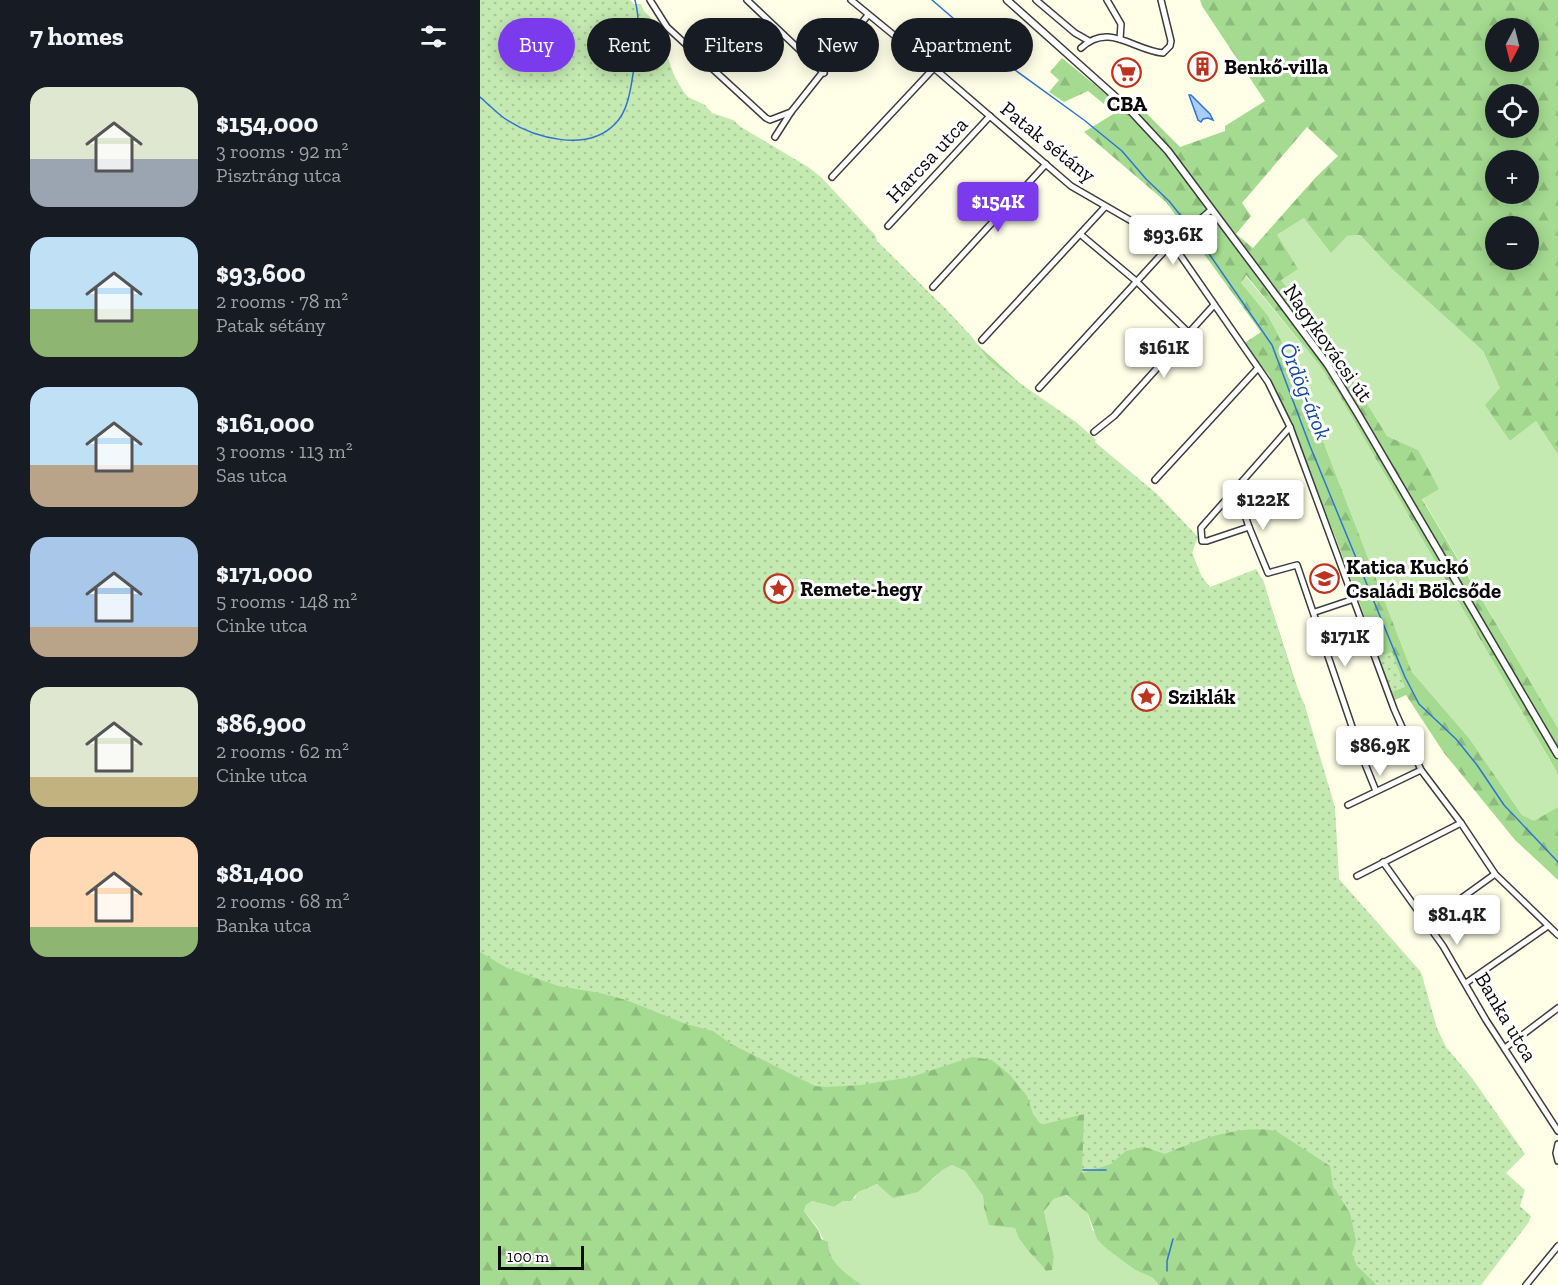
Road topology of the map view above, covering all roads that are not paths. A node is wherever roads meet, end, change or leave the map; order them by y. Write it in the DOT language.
graph roads {
  1 [pos="650,0"];
  2 [pos="747,0"];
  3 [pos="851,0"];
  4 [pos="1007,0"];
  5 [pos="1036,0"];
  6 [pos="1107,0"];
  7 [pos="1161,0"];
  8 [pos="868,15"];
  9 [pos="891,33"];
  10 [pos="1120,39"];
  11 [pos="1089,41"];
  12 [pos="1081,48"];
  13 [pos="930,72"];
  14 [pos="939,72"];
  15 [pos="824,73"];
  16 [pos="791,112"];
  17 [pos="990,116"];
  18 [pos="775,137"];
  19 [pos="1046,165"];
  20 [pos="832,177"];
  21 [pos="1105,207"];
  22 [pos="1211,210"];
  23 [pos="888,226"];
  24 [pos="1080,234"];
  25 [pos="1171,244"];
  26 [pos="1136,281"];
  27 [pos="933,287"];
  28 [pos="1214,305"];
  29 [pos="1189,333"];
  30 [pos="982,340"];
  31 [pos="1258,368"];
  32 [pos="1039,388"];
  33 [pos="1290,426"];
  34 [pos="1094,432"];
  35 [pos="1155,480"];
  36 [pos="1236,489"];
  37 [pos="1249,527"];
  38 [pos="1354,599"];
  39 [pos="1315,612"];
  40 [pos="1558,755"];
  41 [pos="1421,770"];
  42 [pos="1376,791"];
  43 [pos="1348,805"];
  44 [pos="1461,823"];
  45 [pos="1383,861"];
  46 [pos="1495,874"];
  47 [pos="1357,876"];
  48 [pos="1427,923"];
  49 [pos="1548,926"];
  50 [pos="1558,935"];
  51 [pos="1466,983"];
  52 [pos="1558,1008"];
  53 [pos="1505,1048"];
  54 [pos="1558,1131"];
  55 [pos="1558,1144"];
  56 [pos="1558,1161"];
  57 [pos="1558,1246"];
  58 [pos="1526,1285"];
  1 -- 16 [label="street"];
  2 -- 15 [label="street"];
  3 -- 8 [label="street, Patak sétány"];
  4 -- 22 [label="street, Nagykovácsi út"];
  5 -- 11 [label="street"];
  6 -- 10 [label="street"];
  7 -- 10 [label="street"];
  8 -- 9 [label="street, Patak sétány"];
  8 -- 15 [label="street"];
  10 -- 11 [label="street"];
  11 -- 12 [label="street"];
  13 -- 20 [label="street"];
  14 -- 17 [label="street, Patak sétány"];
  15 -- 16 [label="street"];
  16 -- 18 [label="street"];
  17 -- 19 [label="street, Patak sétány"];
  17 -- 23 [label="street, Harcsa utca"];
  19 -- 21 [label="street, Patak sétány"];
  19 -- 27 [label="street"];
  21 -- 24 [label="street"];
  21 -- 25 [label="street, Patak sétány"];
  22 -- 25 [label="street"];
  22 -- 40 [label="street, Nagykovácsi út"];
  24 -- 26 [label="street"];
  24 -- 30 [label="street"];
  25 -- 26 [label="street"];
  25 -- 28 [label="street, Patak sétány"];
  26 -- 29 [label="street"];
  26 -- 32 [label="street"];
  28 -- 29 [label="street"];
  28 -- 31 [label="street, Patak sétány"];
  29 -- 34 [label="street"];
  31 -- 33 [label="street, Patak sétány"];
  31 -- 35 [label="street"];
  33 -- 36 [label="street"];
  33 -- 38 [label="street, Patak sétány"];
  36 -- 37 [label="street"];
  36 -- 37 [label="street"];
  37 -- 39 [label="street"];
  38 -- 39 [label="street"];
  38 -- 41 [label="street, Patak sétány"];
  39 -- 42 [label="street"];
  41 -- 42 [label="street"];
  41 -- 44 [label="street, Patak sétány"];
  42 -- 43 [label="street"];
  44 -- 45 [label="street"];
  44 -- 46 [label="street, Patak sétány"];
  45 -- 47 [label="street"];
  45 -- 48 [label="street, Banka utca"];
  46 -- 48 [label="street"];
  46 -- 49 [label="street, Patak sétány"];
  48 -- 51 [label="street, Banka utca"];
  49 -- 50 [label="street, Patak sétány"];
  49 -- 51 [label="street"];
  51 -- 53 [label="street, Banka utca"];
  52 -- 53 [label="street"];
  53 -- 54 [label="street, Banka utca"];
  55 -- 56 [label="street"];
  57 -- 58 [label="street"];
}
